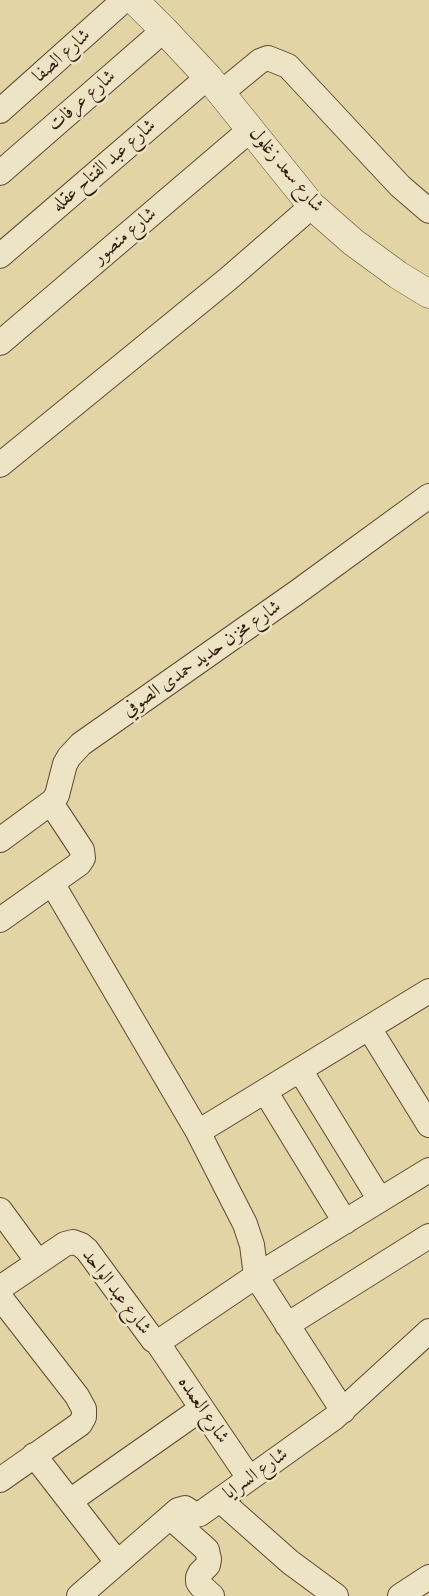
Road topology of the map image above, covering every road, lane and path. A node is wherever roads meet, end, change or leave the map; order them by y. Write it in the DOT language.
graph roads {
  1 [pos="124,0"];
  2 [pos="134,0"];
  3 [pos="164,30"];
  4 [pos="215,85"];
  5 [pos="0,111"];
  6 [pos="251,129"];
  7 [pos="0,173"];
  8 [pos="312,206"];
  9 [pos="429,211"];
  10 [pos="0,256"];
  11 [pos="429,294"];
  12 [pos="0,343"];
  13 [pos="0,465"];
  14 [pos="429,496"];
  15 [pos="50,804"];
  16 [pos="0,840"];
  17 [pos="52,883"];
  18 [pos="0,920"];
  19 [pos="429,991"];
  20 [pos="369,1028"];
  21 [pos="300,1070"];
  22 [pos="265,1091"];
  23 [pos="429,1125"];
  24 [pos="198,1132"];
  25 [pos="429,1170"];
  26 [pos="380,1200"];
  27 [pos="0,1210"];
  28 [pos="345,1222"];
  29 [pos="429,1236"];
  30 [pos="38,1262"];
  31 [pos="256,1276"];
  32 [pos="0,1288"];
  33 [pos="0,1297"];
  34 [pos="287,1325"];
  35 [pos="429,1331"];
  36 [pos="157,1342"];
  37 [pos="201,1410"];
  38 [pos="342,1411"];
  39 [pos="34,1456"];
  40 [pos="249,1478"];
  41 [pos="0,1480"];
  42 [pos="220,1500"];
  43 [pos="70,1501"];
  44 [pos="170,1516"];
  45 [pos="117,1562"];
  46 [pos="429,1577"];
  47 [pos="80,1596"];
  48 [pos="212,1596"];
  49 [pos="336,1596"];
  50 [pos="400,1596"];
  1 -- 5 [label="street, شارع الصفا"];
  2 -- 3 [label="street, شارع سعد زغلول"];
  3 -- 4 [label="street, شارع سعد زغلول"];
  3 -- 7 [label="street, شارع عرفات"];
  4 -- 6 [label="street, شارع سعد زغلول"];
  4 -- 9 [label="street"];
  4 -- 10 [label="street, شارع عبد الفتاح عقله"];
  6 -- 8 [label="street, شارع سعد زغلول"];
  6 -- 12 [label="street, شارع منصور"];
  8 -- 11 [label="street, شارع سعد زغلول"];
  8 -- 13 [label="street"];
  14 -- 15 [label="street, شارع مخزن حديد حمدى الصوفي"];
  15 -- 16 [label="street"];
  15 -- 17 [label="street"];
  17 -- 18 [label="street"];
  17 -- 24 [label="street"];
  19 -- 20 [label="street"];
  20 -- 21 [label="street"];
  20 -- 23 [label="street"];
  21 -- 22 [label="street"];
  21 -- 26 [label="street"];
  22 -- 24 [label="street"];
  22 -- 28 [label="street"];
  24 -- 31 [label="street"];
  25 -- 26 [label="street, شارع عبد الواحد"];
  26 -- 28 [label="street, شارع عبد الواحد"];
  27 -- 30 [label="street"];
  28 -- 31 [label="street, شارع عبد الواحد"];
  29 -- 34 [label="street"];
  30 -- 32 [label="street, شارع عبد الواحد"];
  30 -- 36 [label="street, شارع عبد الواحد"];
  31 -- 34 [label="street"];
  31 -- 36 [label="street, شارع عبد الواحد"];
  33 -- 39 [label="street"];
  34 -- 38 [label="street"];
  35 -- 38 [label="street, شارع السرايا"];
  36 -- 37 [label="street, شارع العمده"];
  37 -- 40 [label="street, شارع العمده"];
  37 -- 43 [label="street"];
  38 -- 40 [label="street, شارع السرايا"];
  39 -- 41 [label="street"];
  39 -- 43 [label="street"];
  40 -- 42 [label="street, شارع السرايا"];
  42 -- 44 [label="street, شارع السرايا"];
  42 -- 49 [label="street"];
  43 -- 45 [label="street"];
  44 -- 45 [label="street, شارع السرايا"];
  44 -- 48 [label="street"];
  45 -- 47 [label="street, شارع السرايا"];
  46 -- 50 [label="street"];
}
